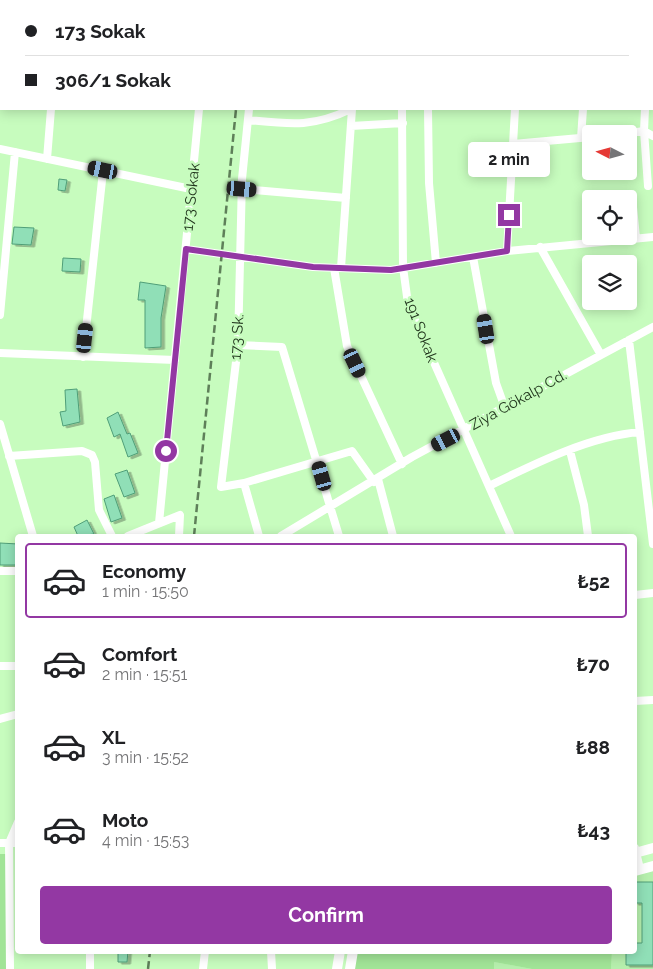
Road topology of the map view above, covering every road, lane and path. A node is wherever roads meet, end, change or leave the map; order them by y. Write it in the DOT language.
graph roads {
  1 [pos="52,110"];
  2 [pos="199,110"];
  3 [pos="249,110"];
  4 [pos="350,110"];
  5 [pos="352,110"];
  6 [pos="402,110"];
  7 [pos="428,110"];
  8 [pos="515,110"];
  9 [pos="583,110"];
  10 [pos="645,110"];
  11 [pos="248,120"];
  12 [pos="403,123"];
  13 [pos="351,126"];
  14 [pos="644,132"];
  15 [pos="638,133"];
  16 [pos="653,136"];
  17 [pos="581,138"];
  18 [pos="513,144"];
  19 [pos="0,149"];
  20 [pos="15,152"];
  21 [pos="47,159"];
  22 [pos="103,170"];
  23 [pos="648,186"];
  24 [pos="242,189"];
  25 [pos="191,190"];
  26 [pos="346,198"];
  27 [pos="653,237"];
  28 [pos="637,238"];
  29 [pos="582,243"];
  30 [pos="540,247"];
  31 [pos="186,249"];
  32 [pos="507,251"];
  33 [pos="241,257"];
  34 [pos="473,257"];
  35 [pos="436,262"];
  36 [pos="403,267"];
  37 [pos="338,268"];
  38 [pos="0,315"];
  39 [pos="653,327"];
  40 [pos="629,340"];
  41 [pos="238,345"];
  42 [pos="0,353"];
  43 [pos="601,355"];
  44 [pos="84,357"];
  45 [pos="175,360"];
  46 [pos="505,408"];
  47 [pos="0,424"];
  48 [pos="463,431"];
  49 [pos="640,432"];
  50 [pos="570,450"];
  51 [pos="9,456"];
  52 [pos="317,461"];
  53 [pos="402,464"];
  54 [pos="376,480"];
  55 [pos="244,484"];
  56 [pos="489,486"];
  57 [pos="330,507"];
  58 [pos="159,524"];
  59 [pos="32,534"];
  60 [pos="111,534"];
  61 [pos="133,534"];
  62 [pos="179,534"];
  63 [pos="258,534"];
  64 [pos="284,534"];
  65 [pos="339,534"];
  66 [pos="392,534"];
  67 [pos="509,534"];
  68 [pos="588,534"];
  69 [pos="653,544"];
  70 [pos="0,571"];
  71 [pos="15,571"];
  72 [pos="653,594"];
  73 [pos="637,595"];
  74 [pos="0,666"];
  75 [pos="15,666"];
  76 [pos="653,700"];
  77 [pos="637,701"];
  78 [pos="15,715"];
  79 [pos="0,719"];
  80 [pos="15,829"];
  81 [pos="0,843"];
  82 [pos="9,843"];
  83 [pos="15,843"];
  84 [pos="653,848"];
  85 [pos="637,852"];
  86 [pos="653,866"];
  87 [pos="638,870"];
  88 [pos="90,954"];
  89 [pos="205,954"];
  90 [pos="271,954"];
  91 [pos="340,954"];
  92 [pos="352,954"];
  93 [pos="10,969"];
  94 [pos="90,969"];
  95 [pos="203,969"];
  96 [pos="272,969"];
  97 [pos="337,969"];
  98 [pos="350,969"];
  1 -- 21 [label="street"];
  2 -- 25 [label="street, 173 Sokak"];
  3 -- 11 [label="street, 173 Sk."];
  4 -- 11 [label="street"];
  5 -- 13 [label="street"];
  6 -- 12 [label="street, 191 Sokak"];
  7 -- 35 [label="street"];
  8 -- 18 [label="street"];
  9 -- 17 [label="street"];
  10 -- 14 [label="street"];
  11 -- 24 [label="street, 173 Sk."];
  12 -- 13 [label="street"];
  12 -- 36 [label="street, 191 Sokak"];
  13 -- 26 [label="street"];
  14 -- 15 [label="street"];
  14 -- 16 [label="street"];
  14 -- 23 [label="street"];
  17 -- 18 [label="street"];
  18 -- 32 [label="street"];
  19 -- 20 [label="street"];
  20 -- 21 [label="street"];
  20 -- 38 [label="street"];
  21 -- 22 [label="street"];
  22 -- 25 [label="street"];
  22 -- 44 [label="street"];
  24 -- 26 [label="street"];
  24 -- 33 [label="street, 173 Sk."];
  25 -- 31 [label="street, 173 Sokak"];
  26 -- 37 [label="street"];
  27 -- 28 [label="street"];
  29 -- 30 [label="street"];
  30 -- 32 [label="street"];
  30 -- 43 [label="street"];
  31 -- 33 [label="street"];
  31 -- 45 [label="street, 173 Sokak"];
  32 -- 34 [label="street"];
  33 -- 37 [label="street"];
  33 -- 41 [label="street, 173 Sk."];
  34 -- 35 [label="street"];
  34 -- 46 [label="street"];
  35 -- 36 [label="street"];
  36 -- 37 [label="street"];
  36 -- 48 [label="street, 191 Sokak"];
  37 -- 53 [label="street"];
  39 -- 40 [label="street, Ziya Gökalp Cd."];
  40 -- 43 [label="street, Ziya Gökalp Cd."];
  40 -- 49 [label="street"];
  41 -- 52 [label="street"];
  41 -- 55 [label="street, 173 Sk."];
  42 -- 44 [label="street"];
  43 -- 46 [label="street, Ziya Gökalp Cd."];
  44 -- 45 [label="street"];
  45 -- 58 [label="street, 173 Sokak"];
  46 -- 48 [label="street, Ziya Gökalp Cd."];
  47 -- 51 [label="street"];
  48 -- 53 [label="street, Ziya Gökalp Cd."];
  48 -- 56 [label="street, 191 Sokak"];
  49 -- 50 [label="street"];
  49 -- 69 [label="street"];
  50 -- 56 [label="street"];
  50 -- 68 [label="street"];
  51 -- 59 [label="street"];
  51 -- 60 [label="street"];
  52 -- 54 [label="street"];
  52 -- 55 [label="street"];
  52 -- 57 [label="street"];
  53 -- 54 [label="street, Ziya Gökalp Cd."];
  54 -- 57 [label="street, Ziya Gökalp Cd."];
  54 -- 66 [label="street"];
  55 -- 63 [label="street"];
  56 -- 67 [label="street, 191 Sokak"];
  57 -- 64 [label="street, Ziya Gökalp Cd."];
  57 -- 65 [label="street"];
  58 -- 61 [label="street"];
  58 -- 62 [label="street"];
  70 -- 71 [label="street"];
  72 -- 73 [label="street"];
  74 -- 75 [label="street"];
  76 -- 77 [label="street"];
  78 -- 79 [label="street"];
  80 -- 82 [label="street"];
  81 -- 82 [label="street"];
  82 -- 83 [label="street"];
  82 -- 93 [label="street"];
  84 -- 85 [label="main road"];
  86 -- 87 [label="main road"];
  88 -- 94 [label="street"];
  89 -- 95 [label="street"];
  90 -- 96 [label="street"];
  91 -- 97 [label="main road"];
  92 -- 98 [label="main road"];
}
